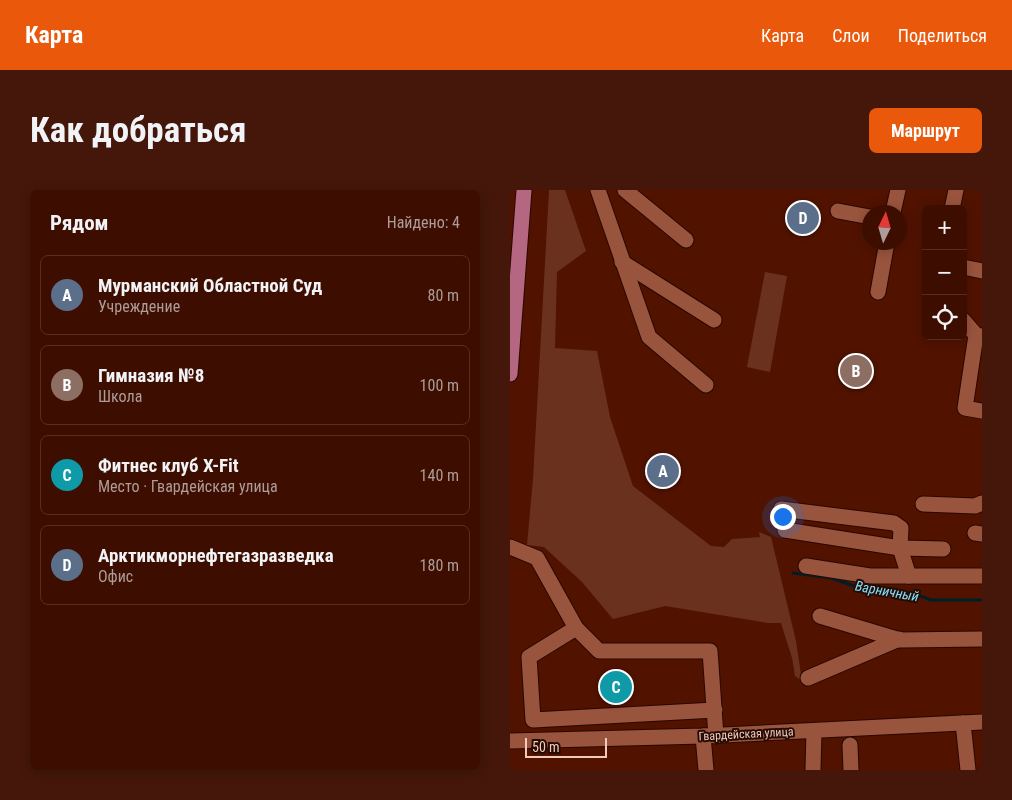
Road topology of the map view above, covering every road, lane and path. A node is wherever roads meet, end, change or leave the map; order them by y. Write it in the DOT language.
graph roads {
  1 [pos="524,190"];
  2 [pos="598,190"];
  3 [pos="625,190"];
  4 [pos="898,190"];
  5 [pos="956,190"];
  6 [pos="895,205"];
  7 [pos="953,205"];
  8 [pos="838,211"];
  9 [pos="862,216"];
  10 [pos="686,240"];
  11 [pos="886,250"];
  12 [pos="622,262"];
  13 [pos="967,268"];
  14 [pos="982,271"];
  15 [pos="878,292"];
  16 [pos="714,320"];
  17 [pos="967,324"];
  18 [pos="979,336"];
  19 [pos="510,374"];
  20 [pos="706,384"];
  21 [pos="982,411"];
  22 [pos="982,503"];
  23 [pos="923,504"];
  24 [pos="781,509"];
  25 [pos="785,530"];
  26 [pos="510,547"];
  27 [pos="900,548"];
  28 [pos="943,548"];
  29 [pos="806,566"];
  30 [pos="909,576"];
  31 [pos="982,576"];
  32 [pos="820,616"];
  33 [pos="576,628"];
  34 [pos="899,639"];
  35 [pos="982,639"];
  36 [pos="808,678"];
  37 [pos="715,710"];
  38 [pos="982,722"];
  39 [pos="963,723"];
  40 [pos="814,731"];
  41 [pos="710,736"];
  42 [pos="510,741"];
  43 [pos="850,745"];
  44 [pos="706,770"];
  45 [pos="813,770"];
  46 [pos="851,770"];
  47 [pos="968,770"];
  1 -- 19 [label="main road"];
  2 -- 12 [label="street"];
  3 -- 10 [label="street"];
  4 -- 6 [label="street"];
  5 -- 7 [label="street"];
  8 -- 9 [label="street"];
  11 -- 15 [label="street"];
  12 -- 16 [label="street"];
  12 -- 20 [label="street"];
  13 -- 14 [label="street"];
  17 -- 18 [label="street"];
  18 -- 21 [label="street"];
  22 -- 23 [label="street"];
  24 -- 27 [label="street"];
  25 -- 27 [label="street"];
  26 -- 33 [label="street"];
  27 -- 28 [label="street"];
  27 -- 30 [label="street"];
  29 -- 30 [label="street"];
  30 -- 31 [label="street"];
  32 -- 34 [label="street"];
  33 -- 37 [label="street"];
  33 -- 37 [label="street"];
  34 -- 35 [label="street"];
  34 -- 36 [label="street"];
  37 -- 41 [label="street"];
  38 -- 39 [label="street, Гвардейская улица"];
  39 -- 40 [label="street, Гвардейская улица"];
  39 -- 47 [label="street"];
  40 -- 41 [label="street, Гвардейская улица"];
  40 -- 45 [label="street"];
  41 -- 42 [label="street, Гвардейская улица"];
  41 -- 44 [label="street"];
  43 -- 46 [label="street"];
}
